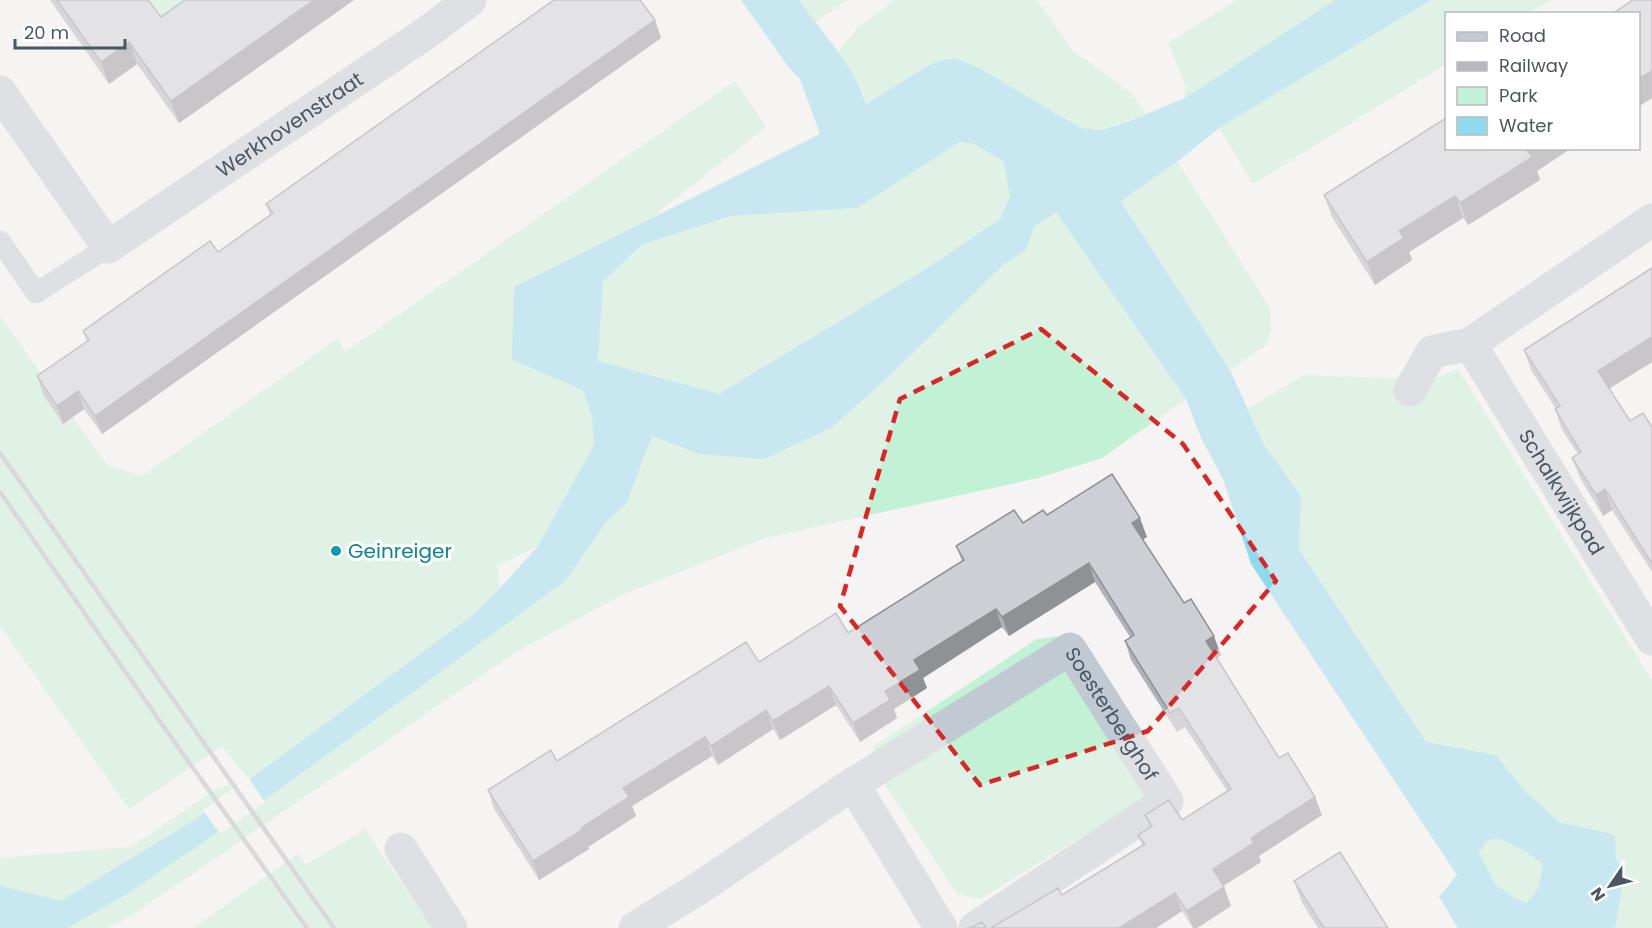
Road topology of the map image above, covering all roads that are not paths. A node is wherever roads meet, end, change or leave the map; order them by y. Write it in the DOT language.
graph roads {
  1 [pos="470,0"];
  2 [pos="0,92"];
  3 [pos="1652,220"];
  4 [pos="0,241"];
  5 [pos="108,247"];
  6 [pos="1470,344"];
  7 [pos="1410,390"];
  8 [pos="1652,639"];
  9 [pos="853,784"];
  10 [pos="401,849"];
  11 [pos="451,928"];
  12 [pos="635,928"];
  13 [pos="941,928"];
  14 [pos="975,928"];
  1 -- 5 [label="street, Werkhovenstraat"];
  2 -- 5 [label="street"];
  3 -- 6 [label="street"];
  4 -- 5 [label="lane, Werkhovenstraat"];
  6 -- 7 [label="street"];
  6 -- 8 [label="street, Schalkwijkpad"];
  9 -- 12 [label="street, Soesterberghof"];
  9 -- 13 [label="street"];
  9 -- 14 [label="street, Soesterberghof"];
  10 -- 11 [label="street"];
}
